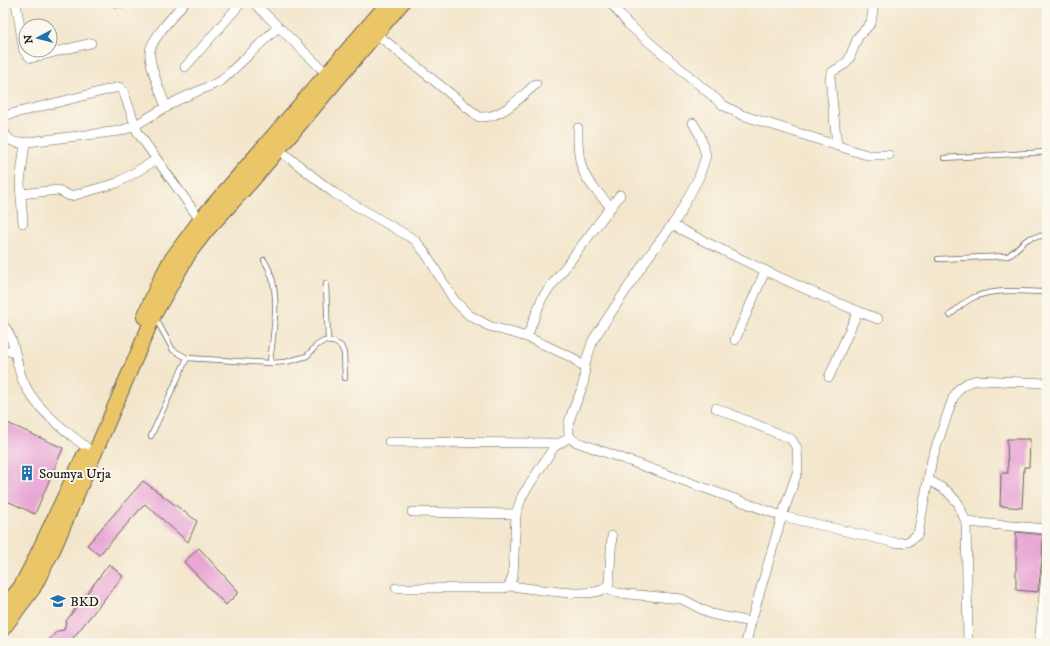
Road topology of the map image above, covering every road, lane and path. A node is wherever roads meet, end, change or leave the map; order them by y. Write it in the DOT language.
graph roads {
  1 [pos="16,3"];
  2 [pos="132,3"];
  3 [pos="184,3"];
  4 [pos="241,3"];
  5 [pos="254,3"];
  6 [pos="402,3"];
  7 [pos="611,3"];
  8 [pos="874,3"];
  9 [pos="116,4"];
  10 [pos="387,4"];
  11 [pos="278,27"];
  12 [pos="372,31"];
  13 [pos="91,43"];
  14 [pos="185,68"];
  15 [pos="328,75"];
  16 [pos="536,84"];
  17 [pos="166,108"];
  18 [pos="3,116"];
  19 [pos="693,123"];
  20 [pos="134,126"];
  21 [pos="578,128"];
  22 [pos="3,130"];
  23 [pos="8,143"];
  24 [pos="25,143"];
  25 [pos="837,146"];
  26 [pos="278,149"];
  27 [pos="1047,152"];
  28 [pos="889,155"];
  29 [pos="944,158"];
  30 [pos="156,160"];
  31 [pos="21,194"];
  32 [pos="620,195"];
  33 [pos="611,207"];
  34 [pos="23,223"];
  35 [pos="204,225"];
  36 [pos="672,225"];
  37 [pos="1047,236"];
  38 [pos="938,259"];
  39 [pos="264,260"];
  40 [pos="765,271"];
  41 [pos="326,283"];
  42 [pos="1047,292"];
  43 [pos="858,311"];
  44 [pos="154,315"];
  45 [pos="950,315"];
  46 [pos="878,319"];
  47 [pos="3,325"];
  48 [pos="527,337"];
  49 [pos="735,340"];
  50 [pos="328,341"];
  51 [pos="3,350"];
  52 [pos="14,352"];
  53 [pos="188,358"];
  54 [pos="270,363"];
  55 [pos="584,367"];
  56 [pos="829,377"];
  57 [pos="345,378"];
  58 [pos="1047,383"];
  59 [pos="716,408"];
  60 [pos="151,436"];
  61 [pos="570,437"];
  62 [pos="389,442"];
  63 [pos="559,443"];
  64 [pos="87,448"];
  65 [pos="929,480"];
  66 [pos="412,512"];
  67 [pos="516,514"];
  68 [pos="782,516"];
  69 [pos="966,522"];
  70 [pos="1047,530"];
  71 [pos="612,536"];
  72 [pos="1047,565"];
  73 [pos="509,586"];
  74 [pos="396,588"];
  75 [pos="606,588"];
  76 [pos="3,609"];
  77 [pos="751,622"];
  78 [pos="3,629"];
  79 [pos="746,643"];
  80 [pos="968,643"];
  81 [pos="1039,643"];
  1 -- 13 [label="street"];
  2 -- 9 [label="street"];
  3 -- 17 [label="street"];
  4 -- 14 [label="street"];
  5 -- 11 [label="street"];
  6 -- 12 [label="main road"];
  7 -- 25 [label="street"];
  8 -- 25 [label="street"];
  10 -- 12 [label="main road"];
  11 -- 15 [label="street"];
  11 -- 17 [label="street"];
  12 -- 15 [label="main road"];
  12 -- 16 [label="street"];
  12 -- 26 [label="main road"];
  15 -- 35 [label="main road"];
  17 -- 20 [label="street"];
  18 -- 20 [label="street"];
  19 -- 36 [label="street"];
  20 -- 24 [label="street"];
  20 -- 30 [label="street"];
  21 -- 33 [label="street"];
  22 -- 23 [label="street"];
  23 -- 24 [label="street"];
  24 -- 31 [label="street"];
  25 -- 28 [label="street"];
  26 -- 35 [label="main road"];
  26 -- 48 [label="street"];
  27 -- 29 [label="lane"];
  30 -- 31 [label="street"];
  30 -- 35 [label="street"];
  31 -- 34 [label="street"];
  32 -- 33 [label="street"];
  33 -- 48 [label="street"];
  35 -- 44 [label="main road"];
  35 -- 64 [label="main road"];
  36 -- 40 [label="street"];
  36 -- 55 [label="street"];
  37 -- 38 [label="lane"];
  39 -- 54 [label="lane"];
  40 -- 43 [label="street"];
  40 -- 49 [label="street"];
  41 -- 50 [label="lane"];
  42 -- 45 [label="lane"];
  43 -- 46 [label="street"];
  43 -- 56 [label="street"];
  44 -- 53 [label="lane"];
  44 -- 78 [label="main road"];
  47 -- 52 [label="street"];
  48 -- 55 [label="street"];
  50 -- 54 [label="lane"];
  50 -- 57 [label="lane"];
  51 -- 52 [label="street"];
  52 -- 64 [label="street"];
  53 -- 54 [label="lane"];
  53 -- 60 [label="lane"];
  55 -- 61 [label="street"];
  58 -- 65 [label="street"];
  59 -- 68 [label="street"];
  61 -- 63 [label="street"];
  61 -- 68 [label="street"];
  62 -- 63 [label="street"];
  63 -- 67 [label="street"];
  64 -- 76 [label="main road"];
  65 -- 68 [label="street"];
  65 -- 69 [label="street"];
  66 -- 67 [label="street"];
  67 -- 73 [label="street"];
  68 -- 77 [label="street"];
  69 -- 70 [label="street"];
  69 -- 80 [label="street"];
  71 -- 75 [label="street"];
  72 -- 81 [label="street"];
  73 -- 74 [label="street"];
  73 -- 75 [label="street"];
  75 -- 77 [label="street"];
  77 -- 79 [label="street"];
}
